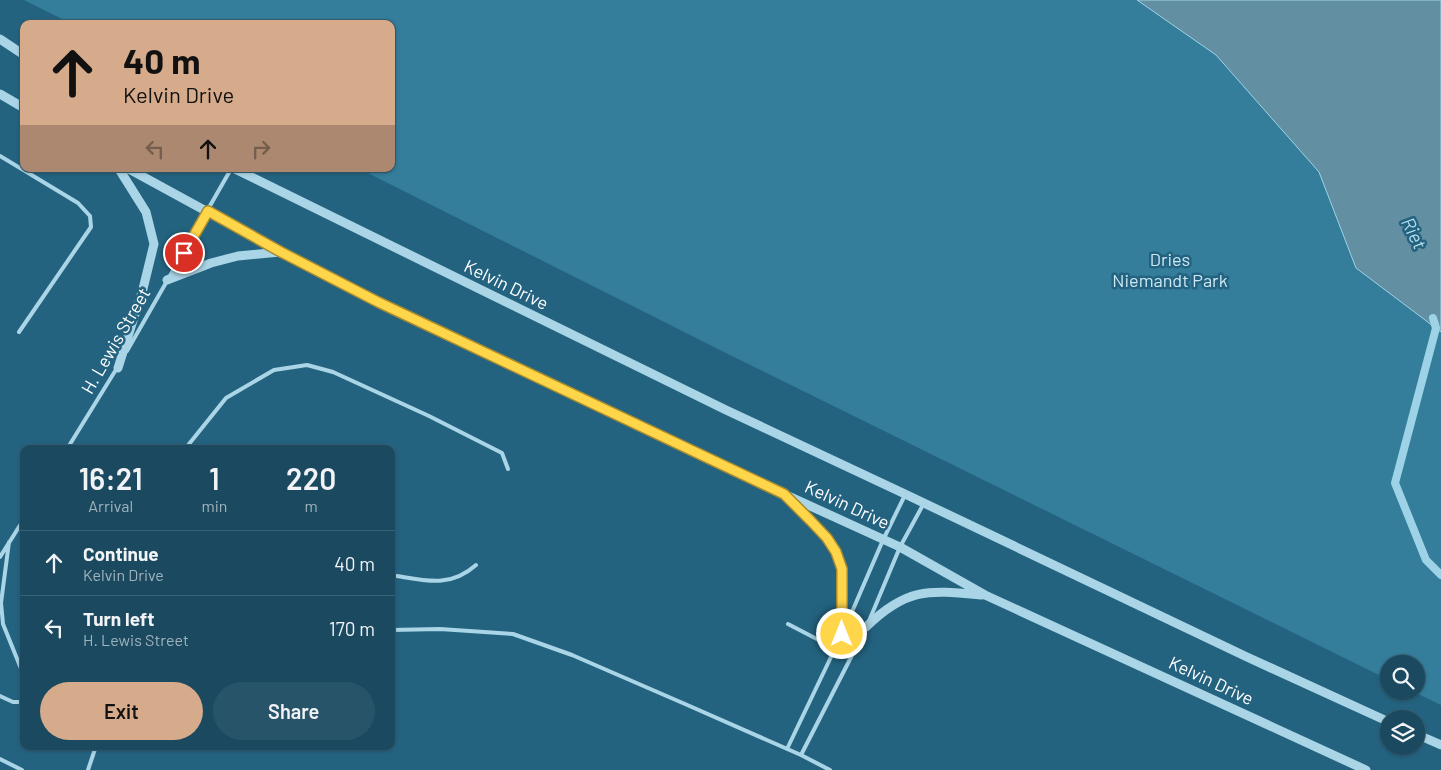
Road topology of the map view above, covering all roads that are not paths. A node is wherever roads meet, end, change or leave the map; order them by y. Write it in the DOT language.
graph roads {
  1 [pos="0,40"];
  2 [pos="20,52"];
  3 [pos="0,94"];
  4 [pos="20,106"];
  5 [pos="0,156"];
  6 [pos="20,168"];
  7 [pos="27,172"];
  8 [pos="121,172"];
  9 [pos="135,172"];
  10 [pos="229,172"];
  11 [pos="241,172"];
  12 [pos="208,211"];
  13 [pos="281,252"];
  14 [pos="168,280"];
  15 [pos="19,332"];
  16 [pos="118,368"];
  17 [pos="70,445"];
  18 [pos="188,445"];
  19 [pos="508,469"];
  20 [pos="784,494"];
  21 [pos="905,494"];
  22 [pos="924,503"];
  23 [pos="20,524"];
  24 [pos="884,540"];
  25 [pos="9,542"];
  26 [pos="900,547"];
  27 [pos="0,557"];
  28 [pos="476,565"];
  29 [pos="395,576"];
  30 [pos="985,595"];
  31 [pos="788,624"];
  32 [pos="866,627"];
  33 [pos="395,630"];
  34 [pos="842,634"];
  35 [pos="836,649"];
  36 [pos="20,666"];
  37 [pos="0,696"];
  38 [pos="20,702"];
  39 [pos="1380,718"];
  40 [pos="1425,738"];
  41 [pos="1441,746"];
  42 [pos="787,749"];
  43 [pos="95,750"];
  44 [pos="801,755"];
  45 [pos="0,759"];
  46 [pos="22,770"];
  47 [pos="88,770"];
  48 [pos="830,770"];
  49 [pos="1366,770"];
  1 -- 2 [label="street"];
  3 -- 4 [label="street"];
  5 -- 6 [label="lane"];
  7 -- 15 [label="lane"];
  8 -- 16 [label="street"];
  9 -- 12 [label="street, Kelvin Drive"];
  10 -- 12 [label="lane, H. Lewis Street"];
  11 -- 21 [label="street, Kelvin Drive"];
  12 -- 13 [label="street, Kelvin Drive"];
  12 -- 14 [label="lane, H. Lewis Street"];
  13 -- 14 [label="street"];
  13 -- 20 [label="street, Kelvin Drive"];
  14 -- 16 [label="lane, H. Lewis Street"];
  16 -- 17 [label="lane, H. Lewis Street"];
  18 -- 19 [label="lane"];
  20 -- 24 [label="street, Kelvin Drive"];
  20 -- 34 [label="street"];
  21 -- 22 [label="street, Kelvin Drive"];
  21 -- 24 [label="lane"];
  22 -- 26 [label="lane"];
  22 -- 39 [label="street, Kelvin Drive"];
  23 -- 25 [label="lane"];
  24 -- 26 [label="street, Kelvin Drive"];
  24 -- 34 [label="lane"];
  25 -- 27 [label="lane"];
  25 -- 36 [label="lane"];
  26 -- 30 [label="street, Kelvin Drive"];
  26 -- 32 [label="lane"];
  28 -- 29 [label="lane"];
  30 -- 32 [label="street"];
  30 -- 49 [label="street, Kelvin Drive"];
  31 -- 35 [label="lane"];
  32 -- 44 [label="lane"];
  33 -- 42 [label="lane"];
  34 -- 35 [label="lane"];
  35 -- 42 [label="lane"];
  37 -- 38 [label="lane"];
  40 -- 41 [label="street"];
  42 -- 44 [label="lane"];
  43 -- 47 [label="lane"];
  44 -- 48 [label="lane"];
  45 -- 46 [label="lane"];
}
